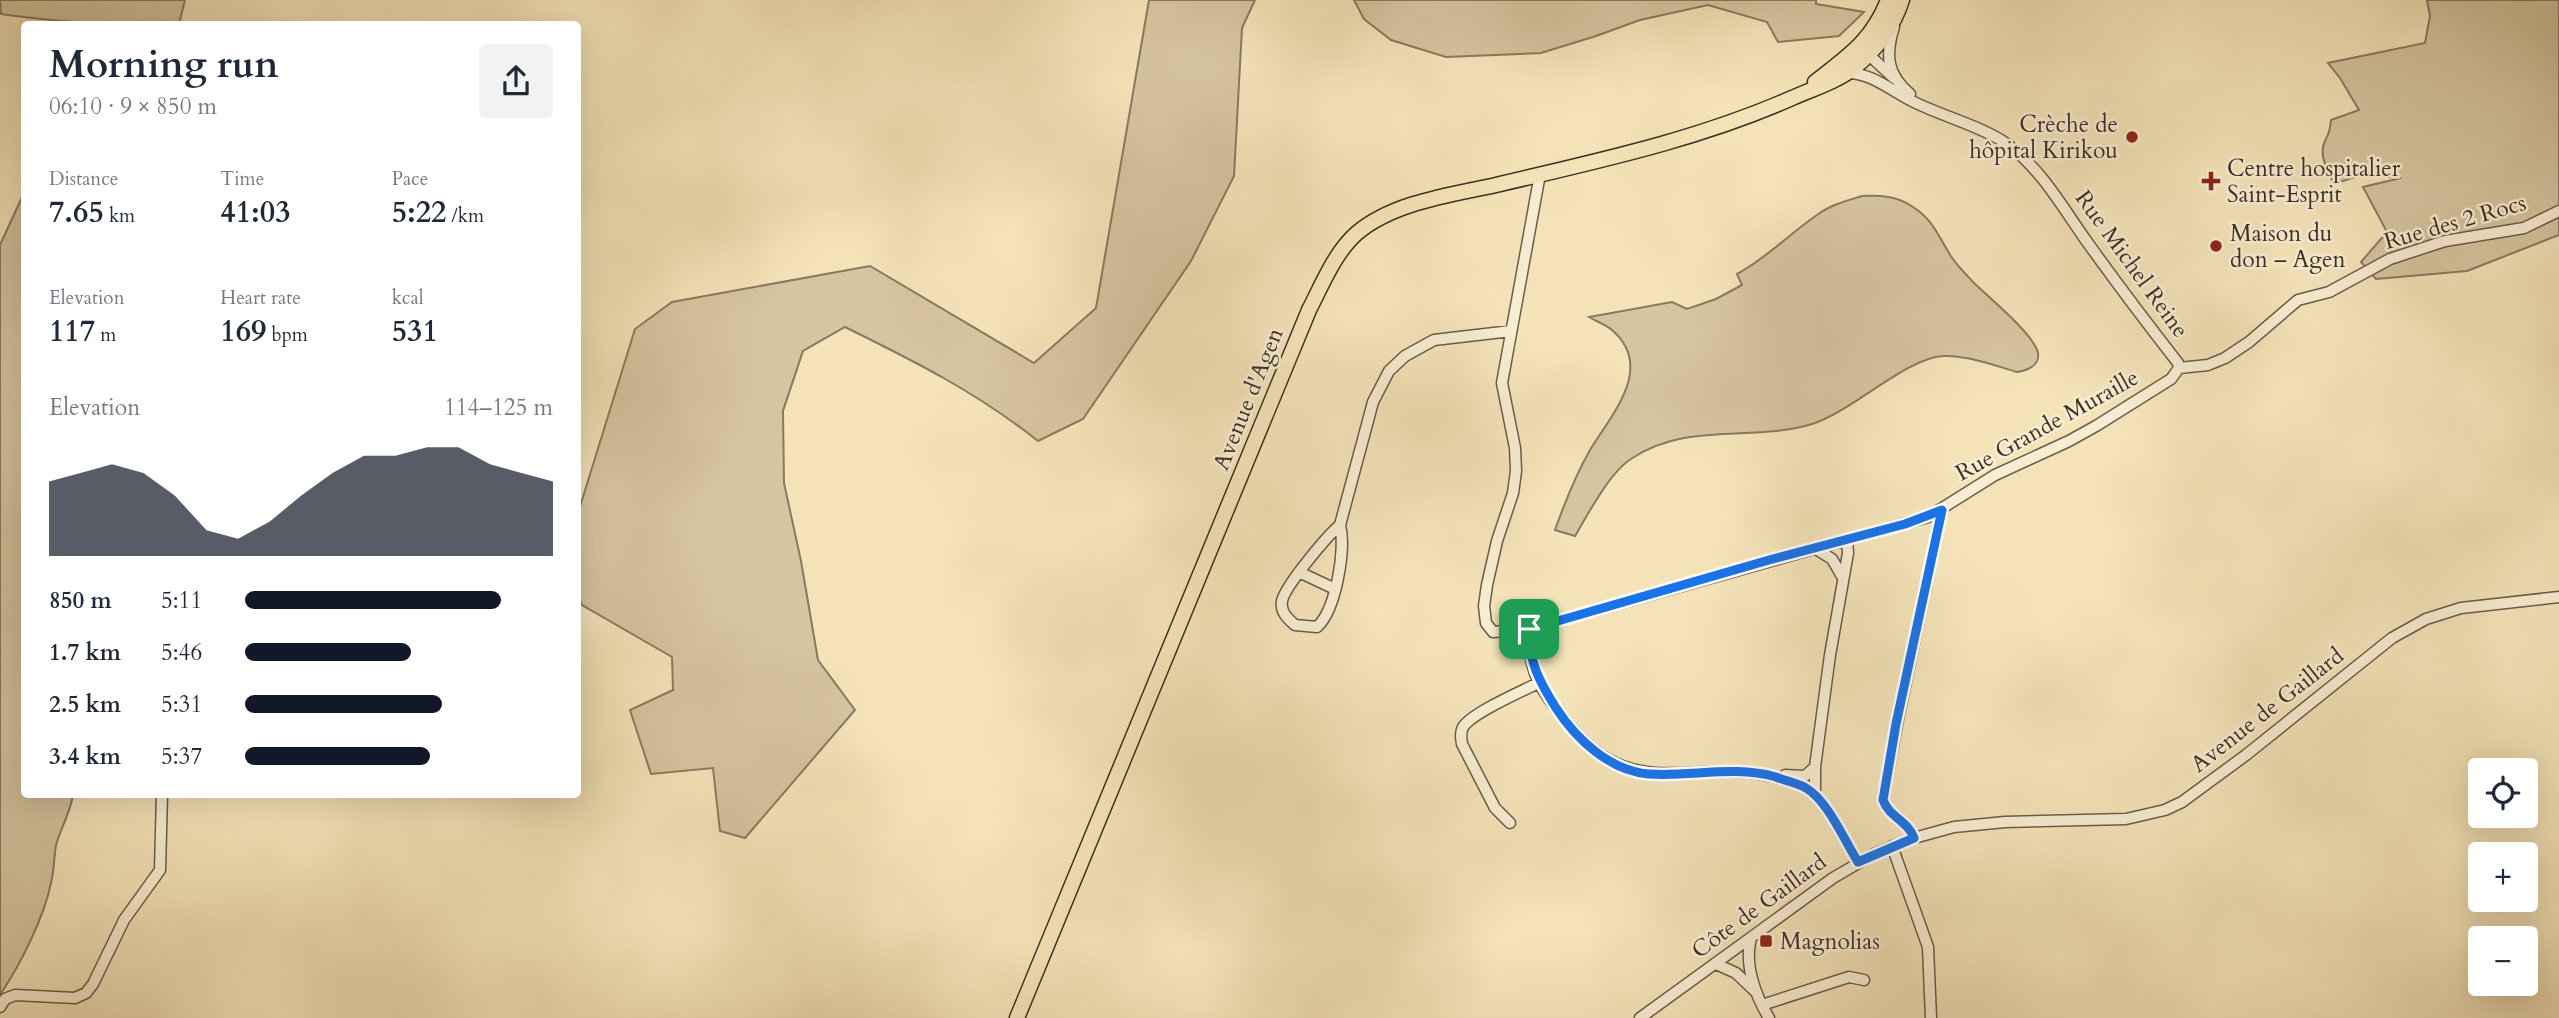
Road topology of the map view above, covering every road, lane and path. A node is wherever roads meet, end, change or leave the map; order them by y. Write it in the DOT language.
graph roads {
  1 [pos="1896,2"];
  2 [pos="1860,56"];
  3 [pos="1846,73"];
  4 [pos="1894,78"];
  5 [pos="1877,82"];
  6 [pos="1797,96"];
  7 [pos="1945,116"];
  8 [pos="1540,174"];
  9 [pos="2559,211"];
  10 [pos="1511,331"];
  11 [pos="2179,368"];
  12 [pos="1942,510"];
  13 [pos="1340,525"];
  14 [pos="1847,540"];
  15 [pos="1816,549"];
  16 [pos="1299,572"];
  17 [pos="1843,578"];
  18 [pos="1335,589"];
  19 [pos="2559,597"];
  20 [pos="1529,629"];
  21 [pos="1541,682"];
  22 [pos="1815,767"];
  23 [pos="1758,772"];
  24 [pos="1815,795"];
  25 [pos="162,798"];
  26 [pos="1510,823"];
  27 [pos="1991,823"];
  28 [pos="1914,838"];
  29 [pos="1892,846"];
  30 [pos="1858,862"];
  31 [pos="1751,938"];
  32 [pos="1716,964"];
  33 [pos="1864,981"];
  34 [pos="1760,1000"];
  35 [pos="0,1007"];
  36 [pos="1017,1018"];
  37 [pos="1640,1018"];
  38 [pos="1769,1018"];
  39 [pos="1931,1018"];
  1 -- 2 [label="main road"];
  1 -- 4 [label="street"];
  2 -- 3 [label="main road, Avenue d'Agen"];
  2 -- 4 [label="street, Rue Michel Reine"];
  2 -- 5 [label="street, Rue Michel Reine"];
  2 -- 6 [label="main road, Avenue d'Agen"];
  3 -- 5 [label="street, Rue Michel Reine"];
  3 -- 6 [label="main road, Avenue d'Agen"];
  4 -- 7 [label="street, Rue Michel Reine"];
  5 -- 7 [label="street, Rue Michel Reine"];
  6 -- 8 [label="main road, Avenue d'Agen"];
  7 -- 11 [label="street, Rue Michel Reine"];
  8 -- 10 [label="street, Rue Grande Muraille"];
  8 -- 36 [label="main road, Avenue d'Agen"];
  9 -- 11 [label="street, Rue des 2 Rocs"];
  10 -- 13 [label="street"];
  10 -- 20 [label="street, Rue Grande Muraille"];
  11 -- 12 [label="street, Rue Grande Muraille"];
  12 -- 14 [label="street, Rue Grande Muraille"];
  12 -- 28 [label="street"];
  13 -- 16 [label="street"];
  13 -- 18 [label="street"];
  14 -- 15 [label="street, Rue Grande Muraille"];
  14 -- 17 [label="street"];
  15 -- 17 [label="street"];
  15 -- 20 [label="street, Rue Grande Muraille"];
  16 -- 18 [label="street"];
  16 -- 18 [label="street"];
  17 -- 22 [label="street"];
  19 -- 27 [label="street, Avenue de Gaillard"];
  20 -- 21 [label="street"];
  21 -- 23 [label="street"];
  21 -- 26 [label="street"];
  22 -- 23 [label="street"];
  22 -- 24 [label="street"];
  23 -- 24 [label="street"];
  24 -- 30 [label="street"];
  25 -- 35 [label="street"];
  27 -- 28 [label="street, Côte de Gaillard"];
  28 -- 29 [label="street, Côte de Gaillard"];
  29 -- 30 [label="street, Côte de Gaillard"];
  29 -- 39 [label="street"];
  30 -- 31 [label="street, Côte de Gaillard"];
  31 -- 32 [label="street, Côte de Gaillard"];
  31 -- 34 [label="street"];
  32 -- 34 [label="street"];
  32 -- 37 [label="street, Côte de Gaillard"];
  33 -- 34 [label="street"];
  34 -- 38 [label="street"];
}
